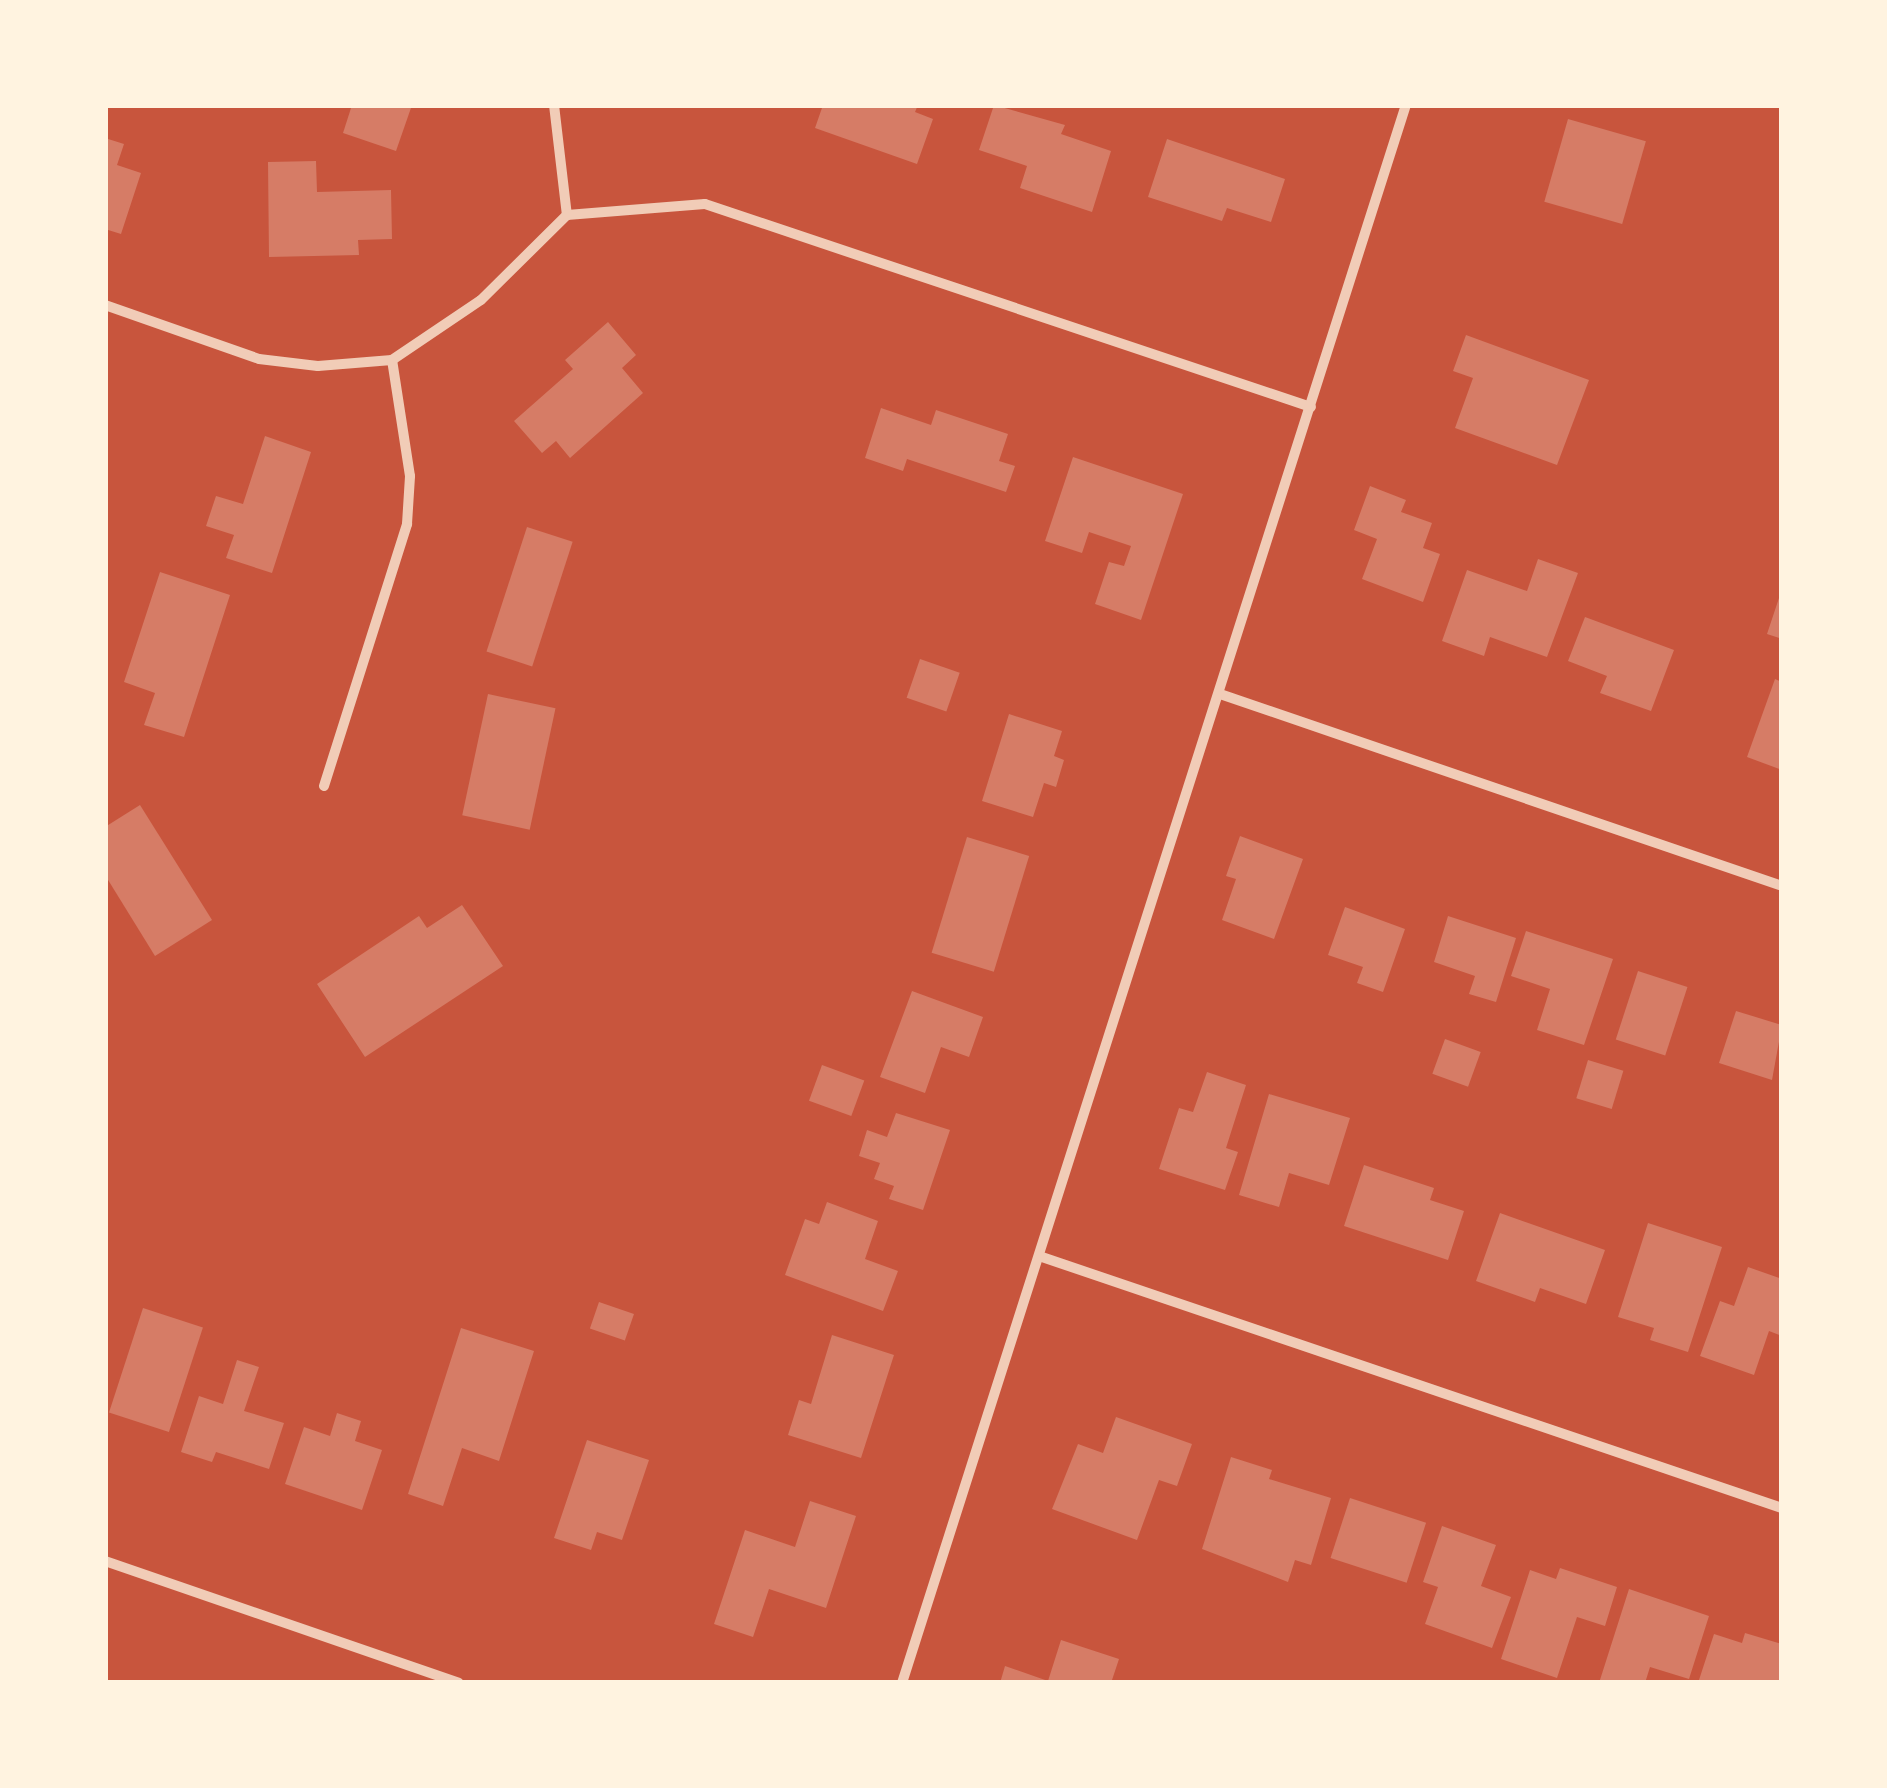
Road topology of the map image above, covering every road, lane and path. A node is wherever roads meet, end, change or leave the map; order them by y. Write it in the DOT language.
graph roads {
  1 [pos="554,105"];
  2 [pos="1406,105"];
  3 [pos="568,215"];
  4 [pos="105,305"];
  5 [pos="392,360"];
  6 [pos="1311,406"];
  7 [pos="1220,694"];
  8 [pos="324,786"];
  9 [pos="1782,886"];
  10 [pos="1039,1256"];
  11 [pos="1782,1508"];
  12 [pos="105,1561"];
  13 [pos="459,1683"];
  14 [pos="902,1683"];
  1 -- 3 [label="street"];
  2 -- 6 [label="street"];
  3 -- 5 [label="street"];
  3 -- 6 [label="street"];
  4 -- 5 [label="street"];
  5 -- 8 [label="street"];
  6 -- 7 [label="street"];
  7 -- 9 [label="street"];
  7 -- 10 [label="street"];
  10 -- 11 [label="street"];
  10 -- 14 [label="street"];
  12 -- 13 [label="street"];
}
